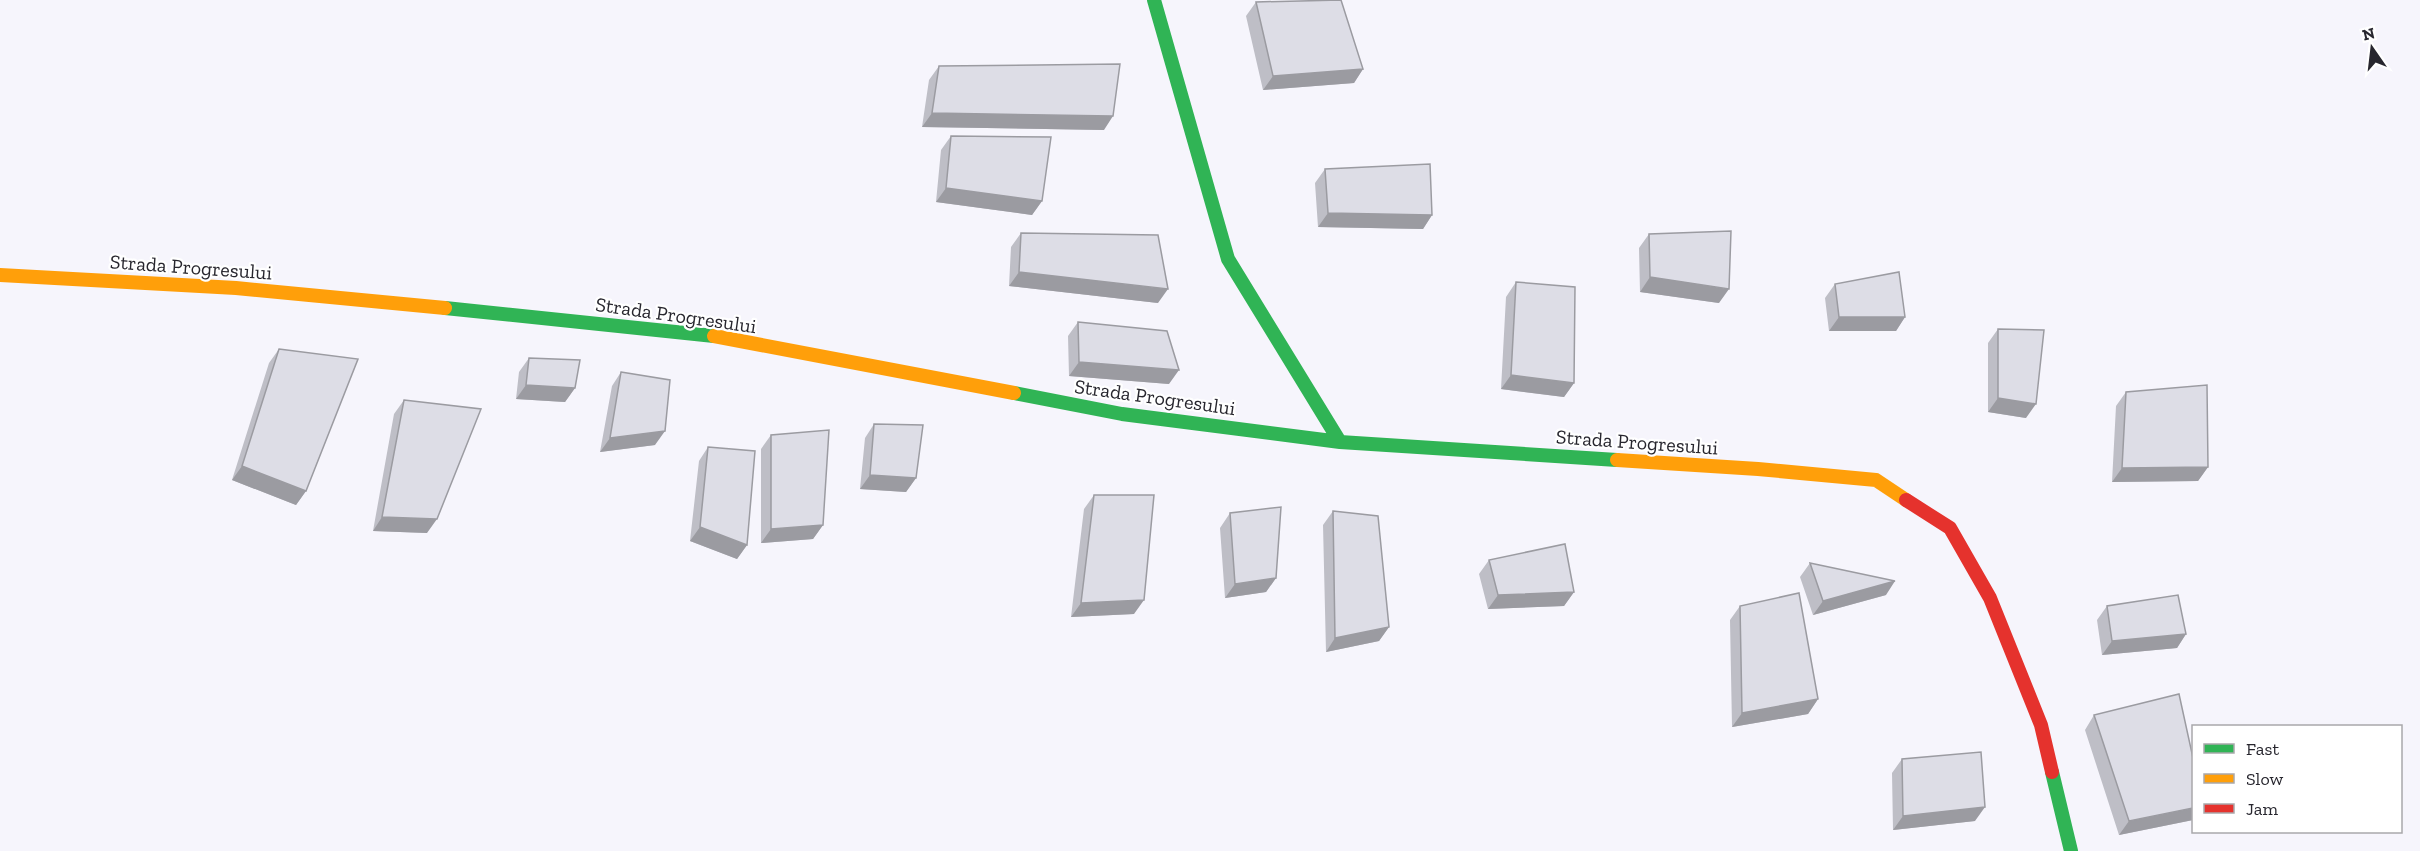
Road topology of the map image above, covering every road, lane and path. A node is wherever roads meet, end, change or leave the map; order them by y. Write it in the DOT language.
graph roads {
  1 [pos="1154,0"];
  2 [pos="0,275"];
  3 [pos="1340,442"];
  4 [pos="2071,851"];
  1 -- 3 [label="street"];
  2 -- 3 [label="street, Strada Progresului"];
  3 -- 4 [label="street, Strada Progresului"];
}
